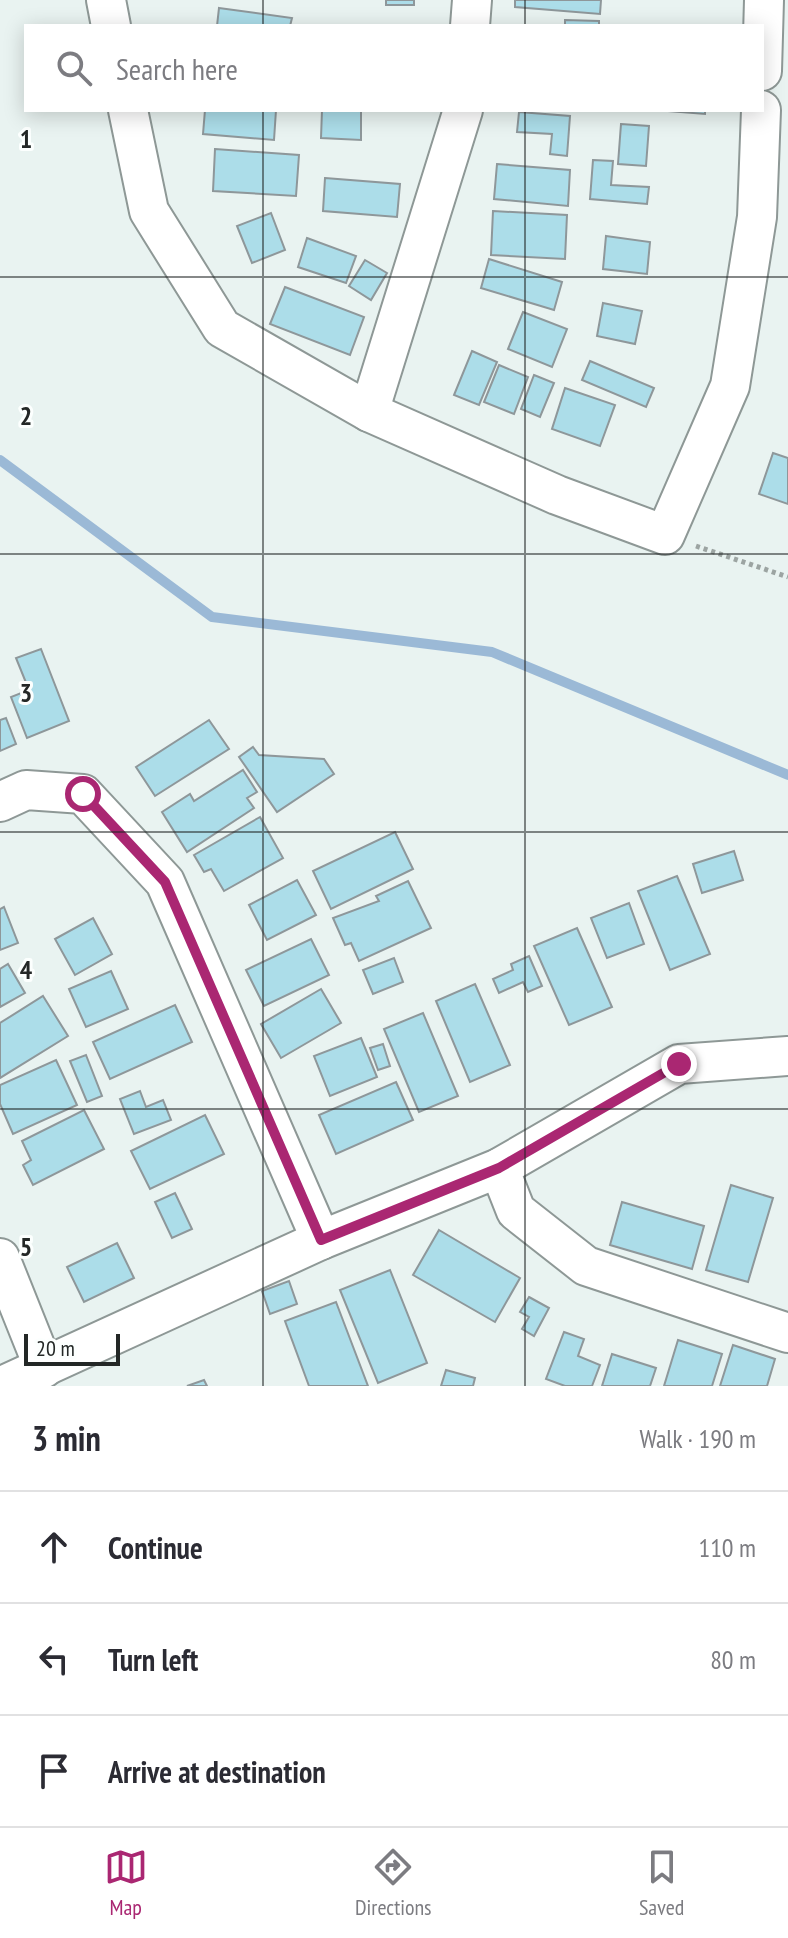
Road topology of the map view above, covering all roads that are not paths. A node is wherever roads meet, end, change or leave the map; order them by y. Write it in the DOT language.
graph roads {
  1 [pos="106,0"];
  2 [pos="472,0"];
  3 [pos="764,0"];
  4 [pos="111,24"];
  5 [pos="470,24"];
  6 [pos="763,24"];
  7 [pos="128,112"];
  8 [pos="462,112"];
  9 [pos="761,112"];
  10 [pos="369,412"];
  11 [pos="0,802"];
  12 [pos="788,1056"];
  13 [pos="499,1168"];
  14 [pos="321,1240"];
  15 [pos="0,1258"];
  16 [pos="788,1333"];
  17 [pos="44,1368"];
  18 [pos="2,1386"];
  1 -- 4 [label="street"];
  2 -- 5 [label="street"];
  3 -- 6 [label="street"];
  7 -- 10 [label="street"];
  8 -- 10 [label="street"];
  9 -- 10 [label="street"];
  11 -- 14 [label="street"];
  12 -- 13 [label="street"];
  13 -- 14 [label="street"];
  13 -- 16 [label="street"];
  14 -- 17 [label="street"];
  15 -- 17 [label="street"];
  17 -- 18 [label="street"];
}
